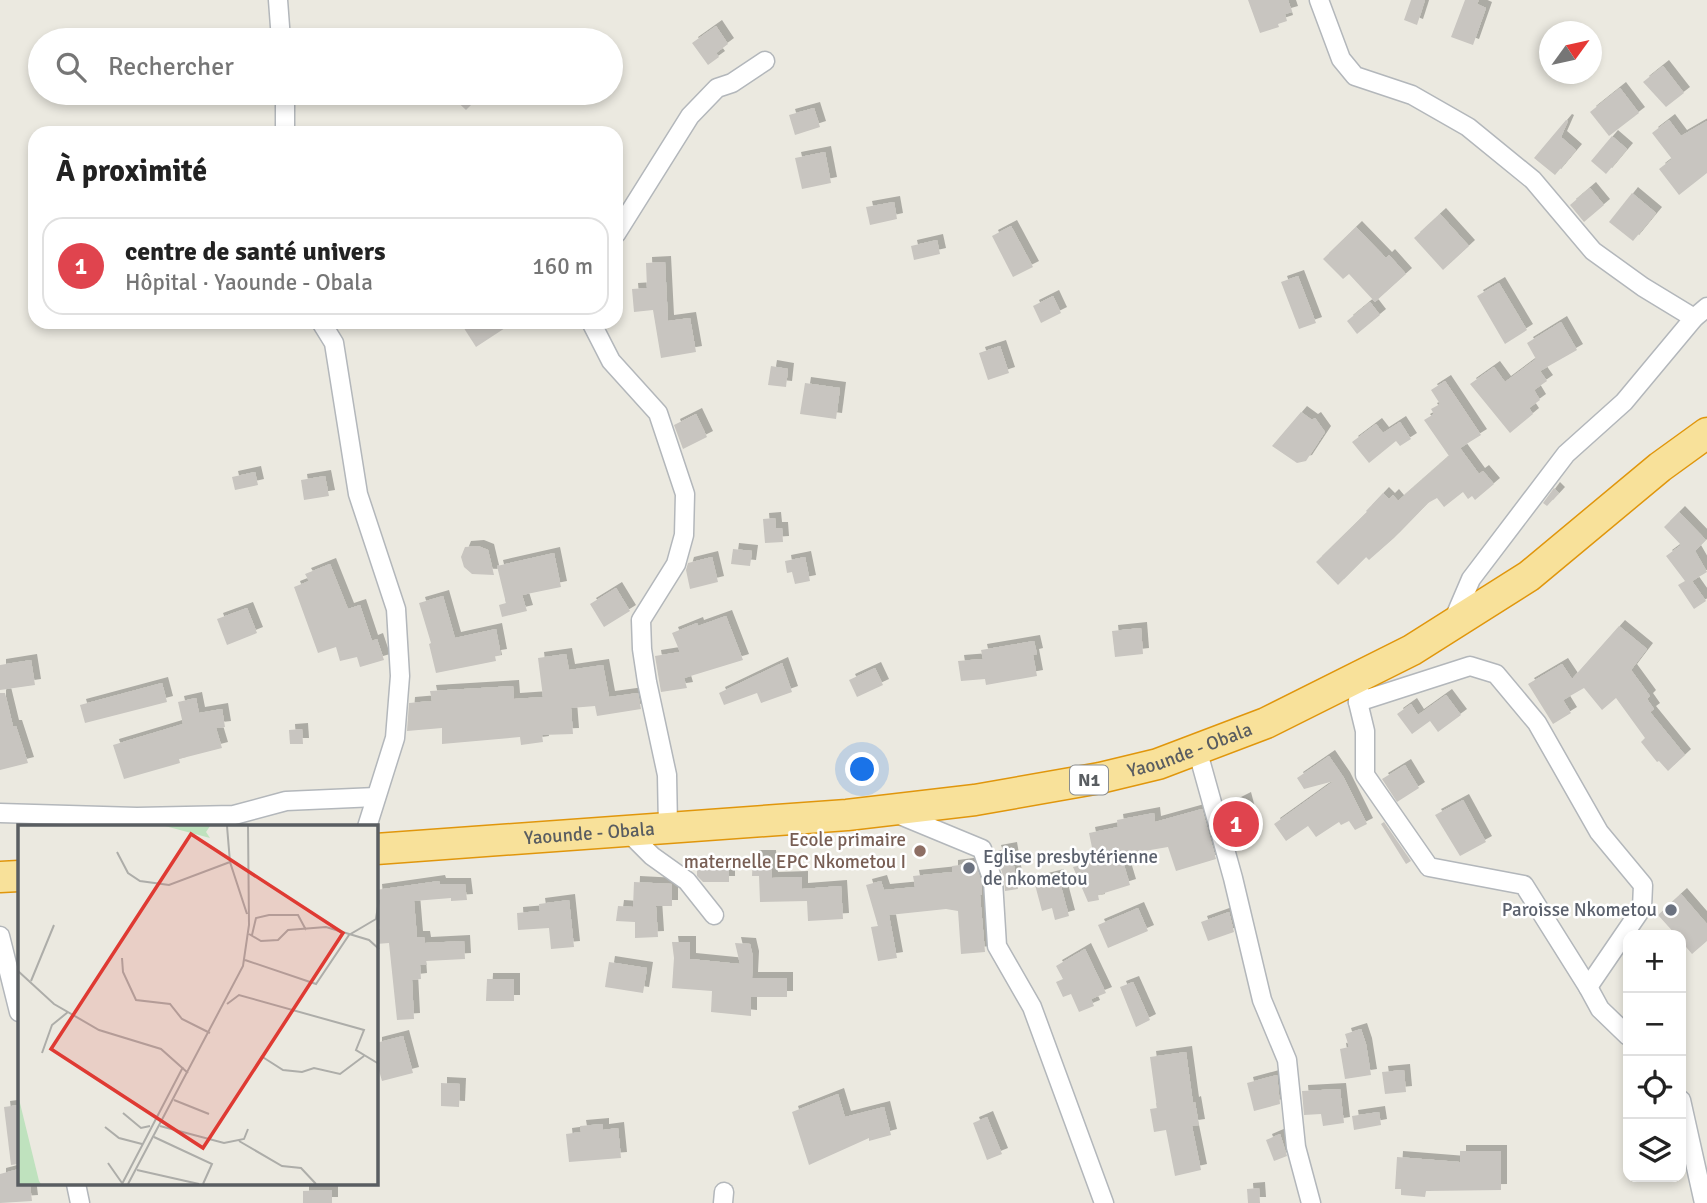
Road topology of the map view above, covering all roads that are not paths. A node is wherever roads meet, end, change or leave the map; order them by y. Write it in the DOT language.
graph roads {
  1 [pos="278,0"];
  2 [pos="1319,0"];
  3 [pos="280,28"];
  4 [pos="765,61"];
  5 [pos="285,105"];
  6 [pos="285,126"];
  7 [pos="623,223"];
  8 [pos="1700,312"];
  9 [pos="325,329"];
  10 [pos="595,329"];
  11 [pos="1707,433"];
  12 [pos="1452,624"];
  13 [pos="1359,689"];
  14 [pos="1197,749"];
  15 [pos="376,797"];
  16 [pos="888,810"];
  17 [pos="0,813"];
  18 [pos="367,825"];
  19 [pos="668,827"];
  20 [pos="626,830"];
  21 [pos="378,849"];
  22 [pos="18,876"];
  23 [pos="0,877"];
  24 [pos="714,915"];
  25 [pos="0,936"];
  26 [pos="1588,986"];
  27 [pos="18,1008"];
  28 [pos="1623,1031"];
  29 [pos="1685,1119"];
  30 [pos="1104,1203"];
  31 [pos="1311,1203"];
  32 [pos="1704,1203"];
  1 -- 3 [label="street"];
  2 -- 8 [label="street"];
  4 -- 7 [label="street"];
  5 -- 6 [label="street"];
  8 -- 12 [label="street"];
  9 -- 15 [label="street"];
  10 -- 19 [label="street"];
  11 -- 12 [label="highway, Yaounde - Obala / N1"];
  12 -- 13 [label="highway, Yaounde - Obala / N1"];
  13 -- 14 [label="highway, Yaounde - Obala / N1"];
  13 -- 26 [label="street"];
  13 -- 26 [label="street"];
  14 -- 16 [label="highway, Yaounde - Obala / N1"];
  14 -- 31 [label="street"];
  15 -- 17 [label="street"];
  15 -- 18 [label="street"];
  16 -- 19 [label="highway, Yaounde - Obala / N1"];
  16 -- 30 [label="street"];
  19 -- 20 [label="highway, Yaounde - Obala / N1"];
  20 -- 21 [label="highway, Yaounde - Obala / N1"];
  20 -- 24 [label="street"];
  22 -- 23 [label="highway"];
  25 -- 27 [label="street"];
  26 -- 28 [label="street"];
  29 -- 32 [label="street"];
}
